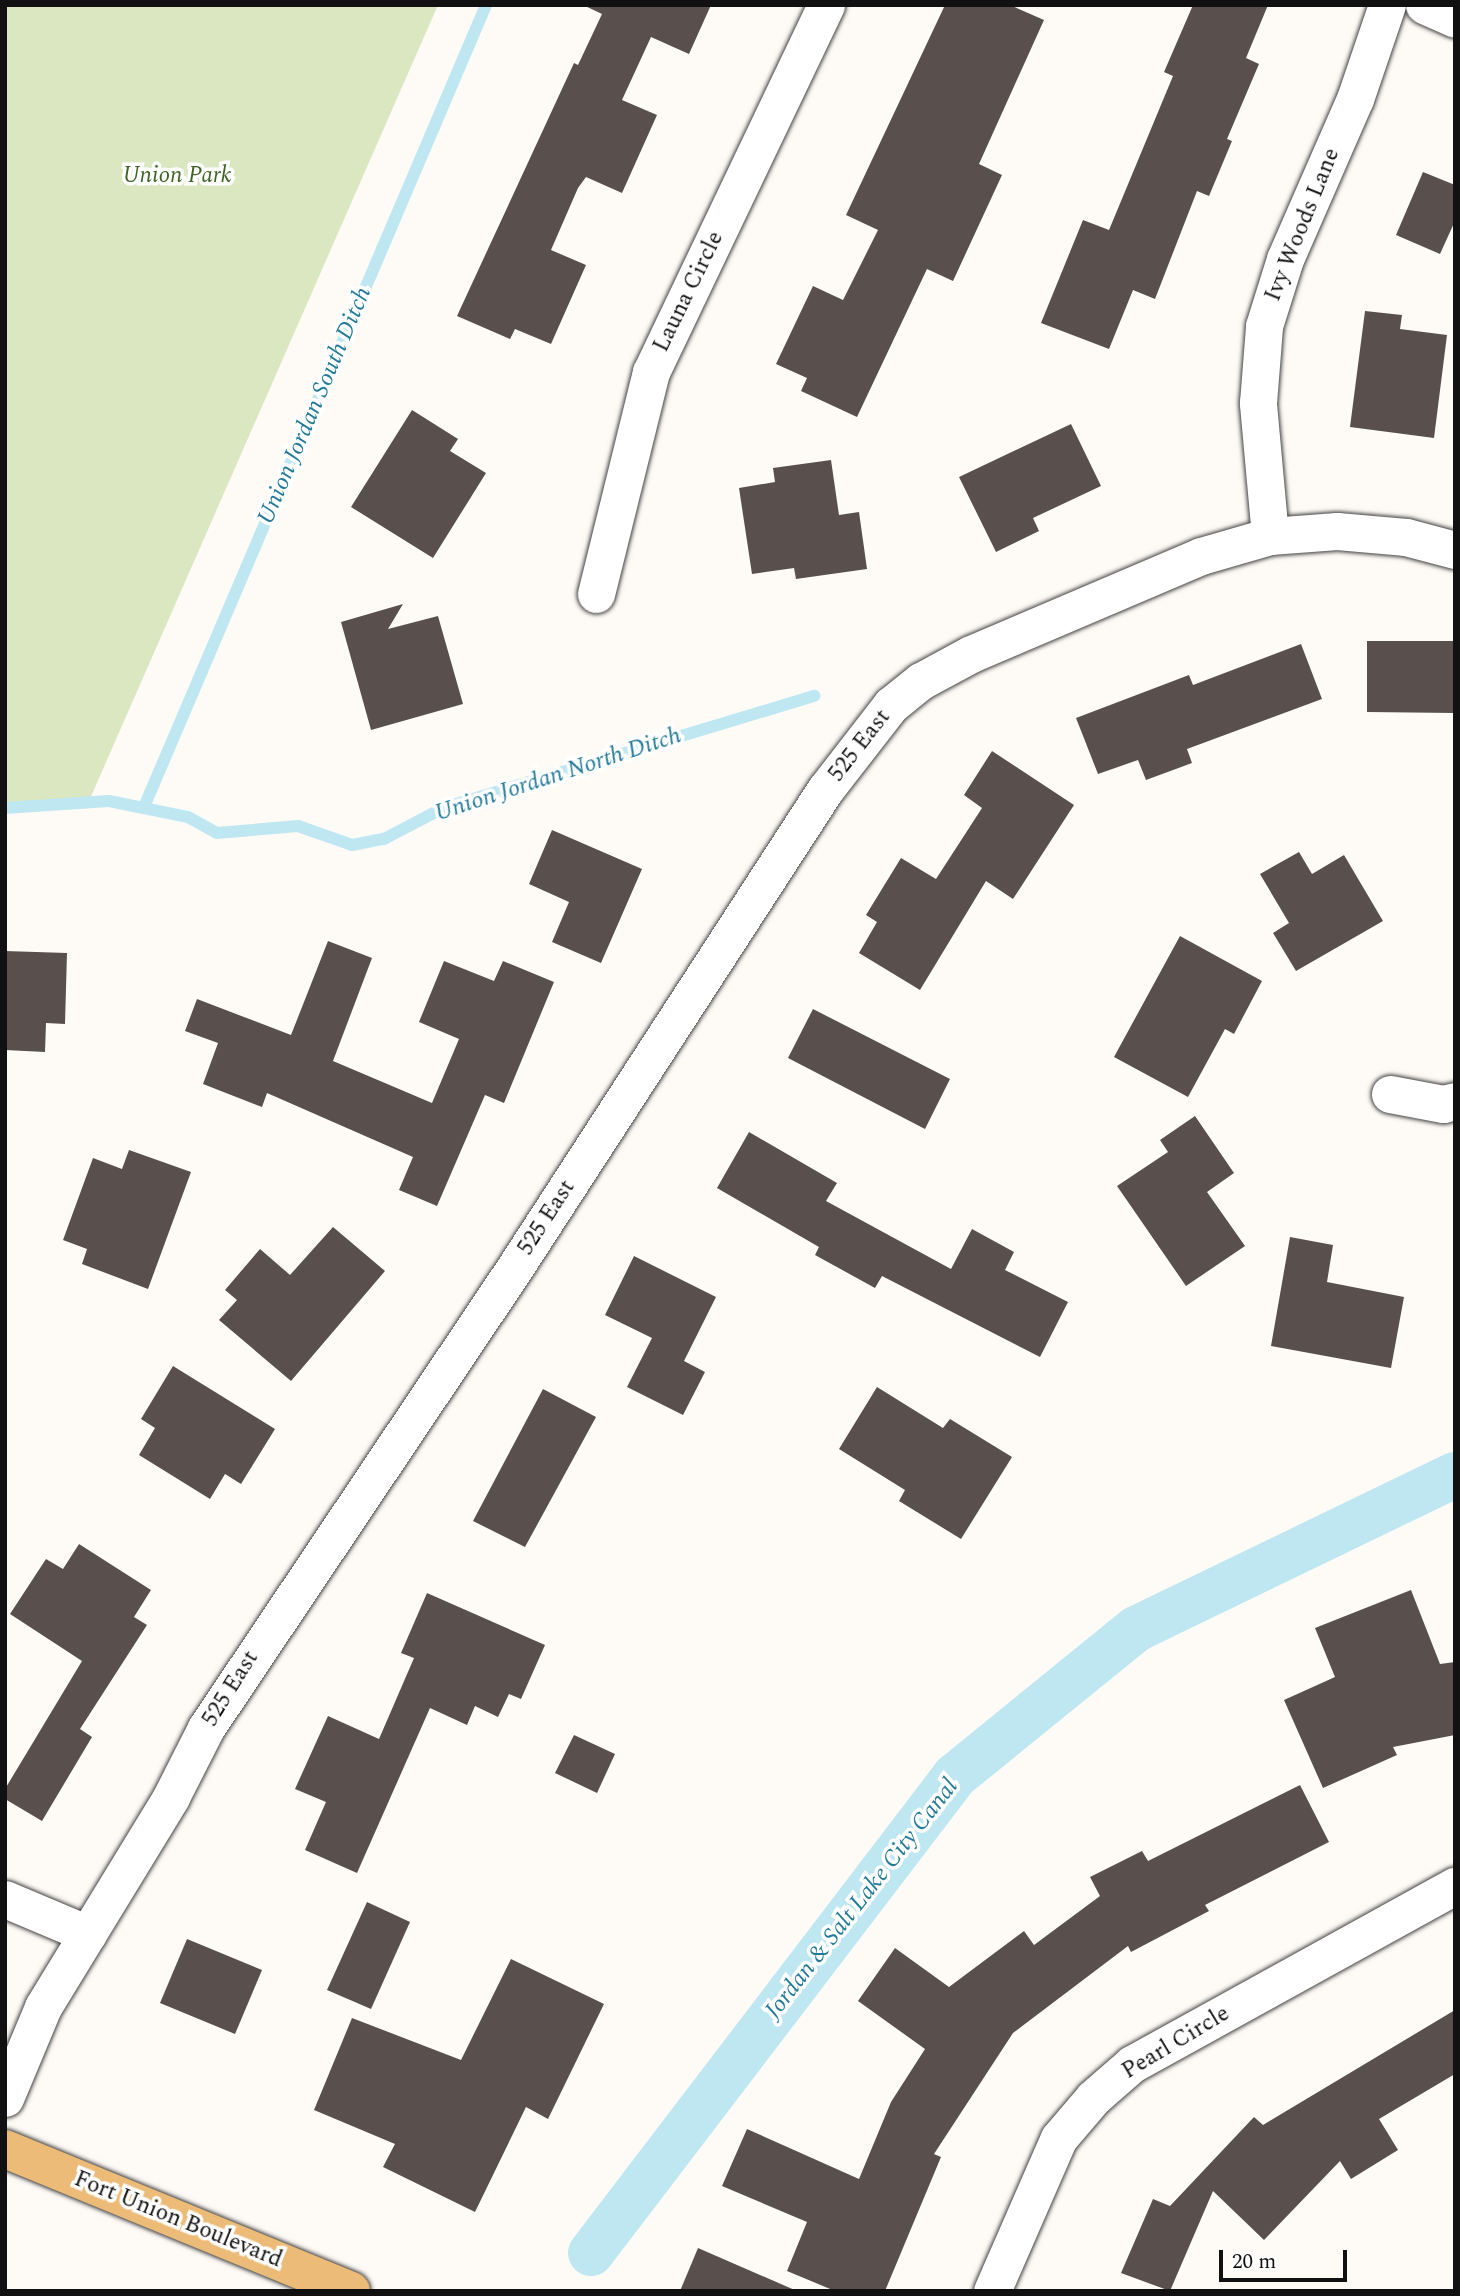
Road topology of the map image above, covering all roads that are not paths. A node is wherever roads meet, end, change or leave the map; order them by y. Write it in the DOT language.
graph roads {
  1 [pos="826,5"];
  2 [pos="1387,5"];
  3 [pos="1424,5"];
  4 [pos="1455,19"];
  5 [pos="1270,536"];
  6 [pos="1455,550"];
  7 [pos="596,594"];
  8 [pos="1390,1094"];
  9 [pos="1455,1101"];
  10 [pos="1455,1886"];
  11 [pos="5,1899"];
  12 [pos="88,1934"];
  13 [pos="5,2098"];
  14 [pos="5,2149"];
  15 [pos="351,2291"];
  16 [pos="992,2291"];
  1 -- 7 [label="street, Launa Circle"];
  2 -- 5 [label="street, Ivy Woods Lane"];
  3 -- 4 [label="street"];
  5 -- 6 [label="street, 525 East"];
  5 -- 12 [label="street, 525 East"];
  8 -- 9 [label="street"];
  10 -- 16 [label="street, Pearl Circle"];
  11 -- 12 [label="street"];
  12 -- 13 [label="street, 525 East"];
  14 -- 15 [label="main road, Fort Union Boulevard"];
}
